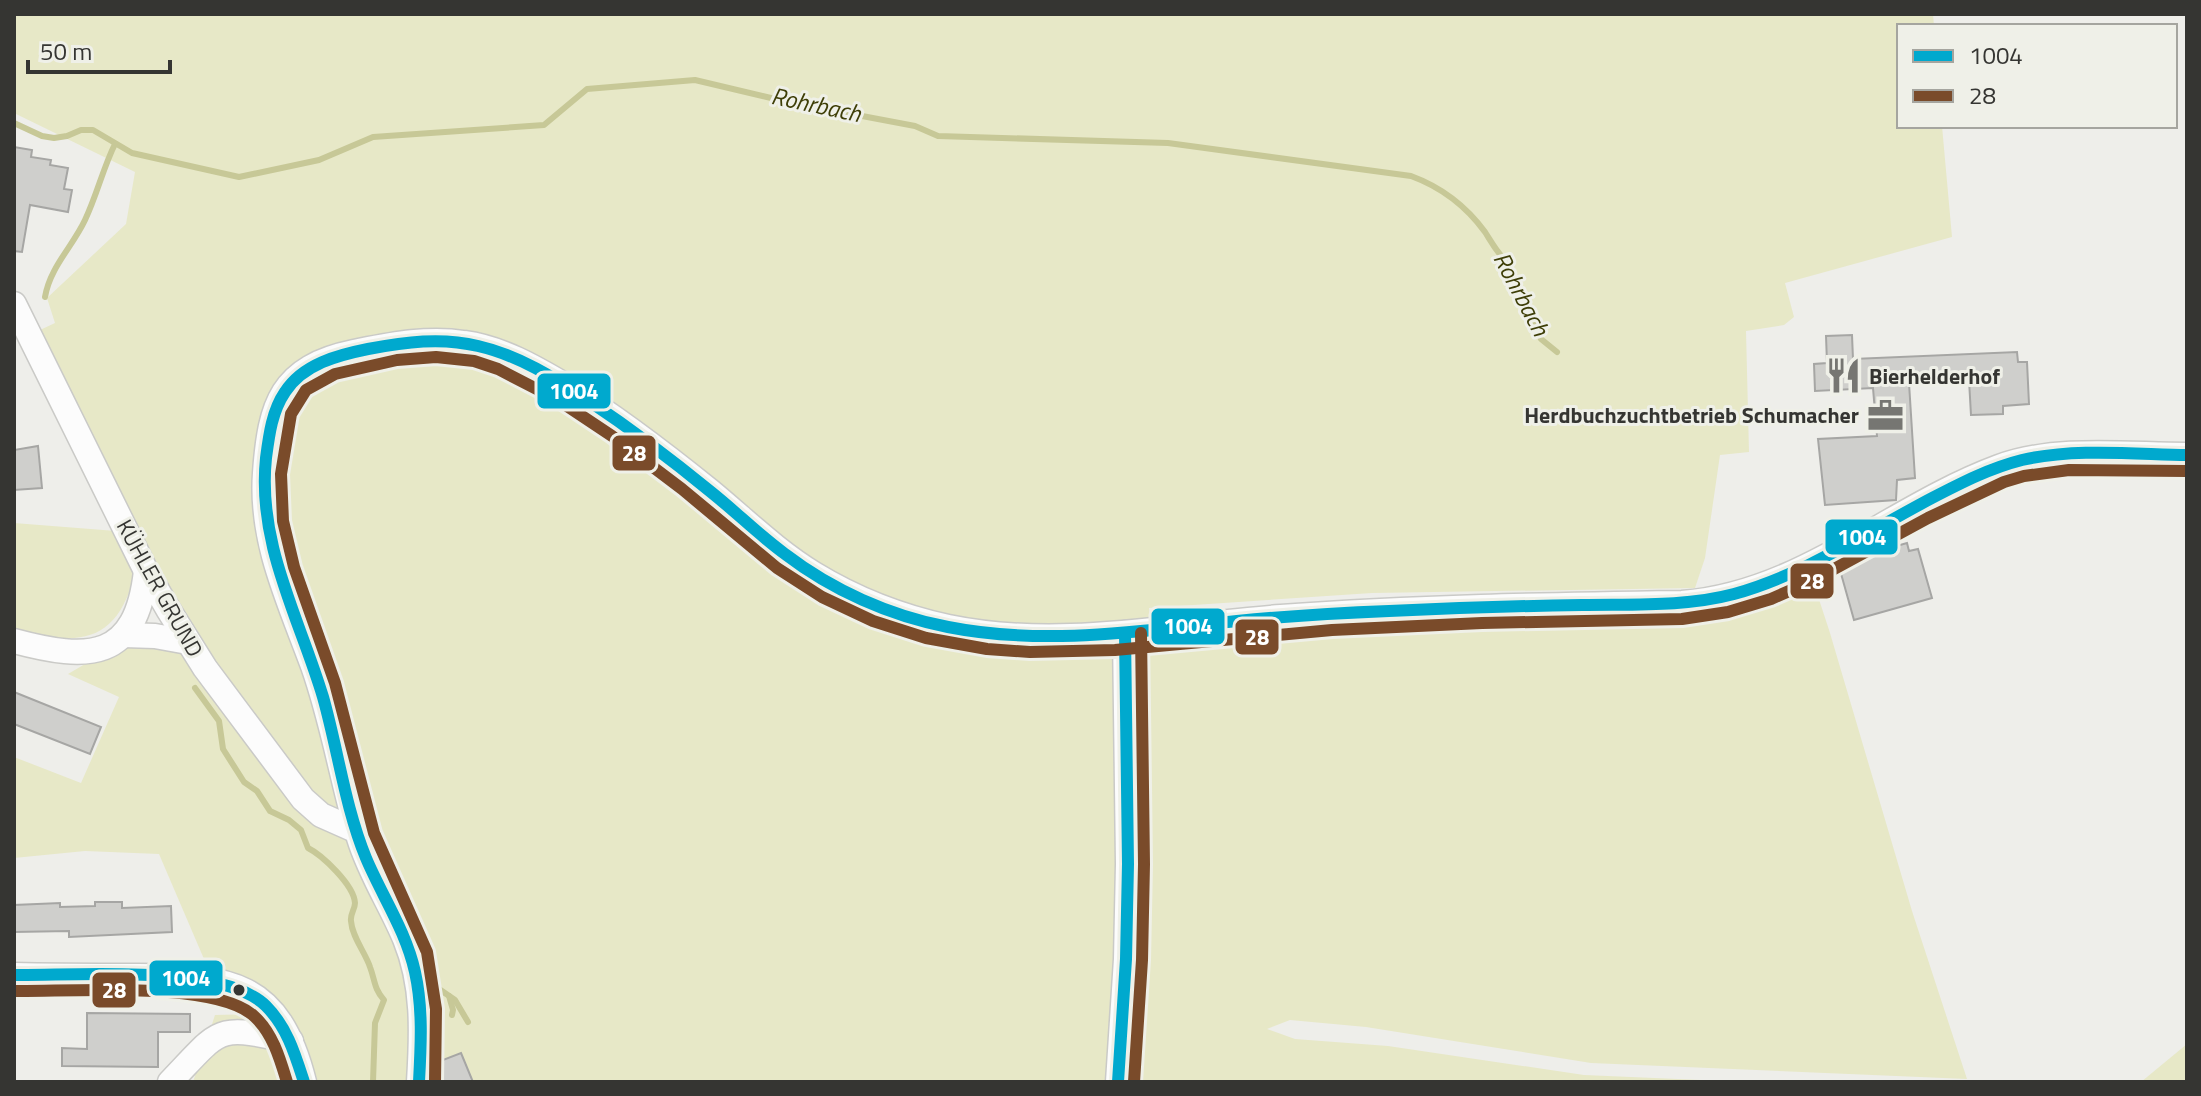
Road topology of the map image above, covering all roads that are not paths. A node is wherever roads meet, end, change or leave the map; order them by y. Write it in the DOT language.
graph roads {
  1 [pos="14,304"];
  2 [pos="2187,455"];
  3 [pos="146,571"];
  4 [pos="1125,633"];
  5 [pos="124,635"];
  6 [pos="14,641"];
  7 [pos="188,642"];
  8 [pos="357,831"];
  9 [pos="14,975"];
  10 [pos="291,1041"];
  11 [pos="170,1082"];
  12 [pos="304,1082"];
  13 [pos="419,1082"];
  14 [pos="1118,1082"];
  1 -- 3 [label="street, KÜHLER GRUND"];
  2 -- 4 [label="street"];
  3 -- 5 [label="street"];
  3 -- 7 [label="street, KÜHLER GRUND"];
  4 -- 8 [label="street"];
  4 -- 14 [label="street"];
  5 -- 6 [label="street"];
  5 -- 7 [label="street"];
  7 -- 8 [label="street, KÜHLER GRUND"];
  8 -- 13 [label="street"];
  9 -- 10 [label="street"];
  10 -- 11 [label="street"];
  10 -- 12 [label="street"];
}
